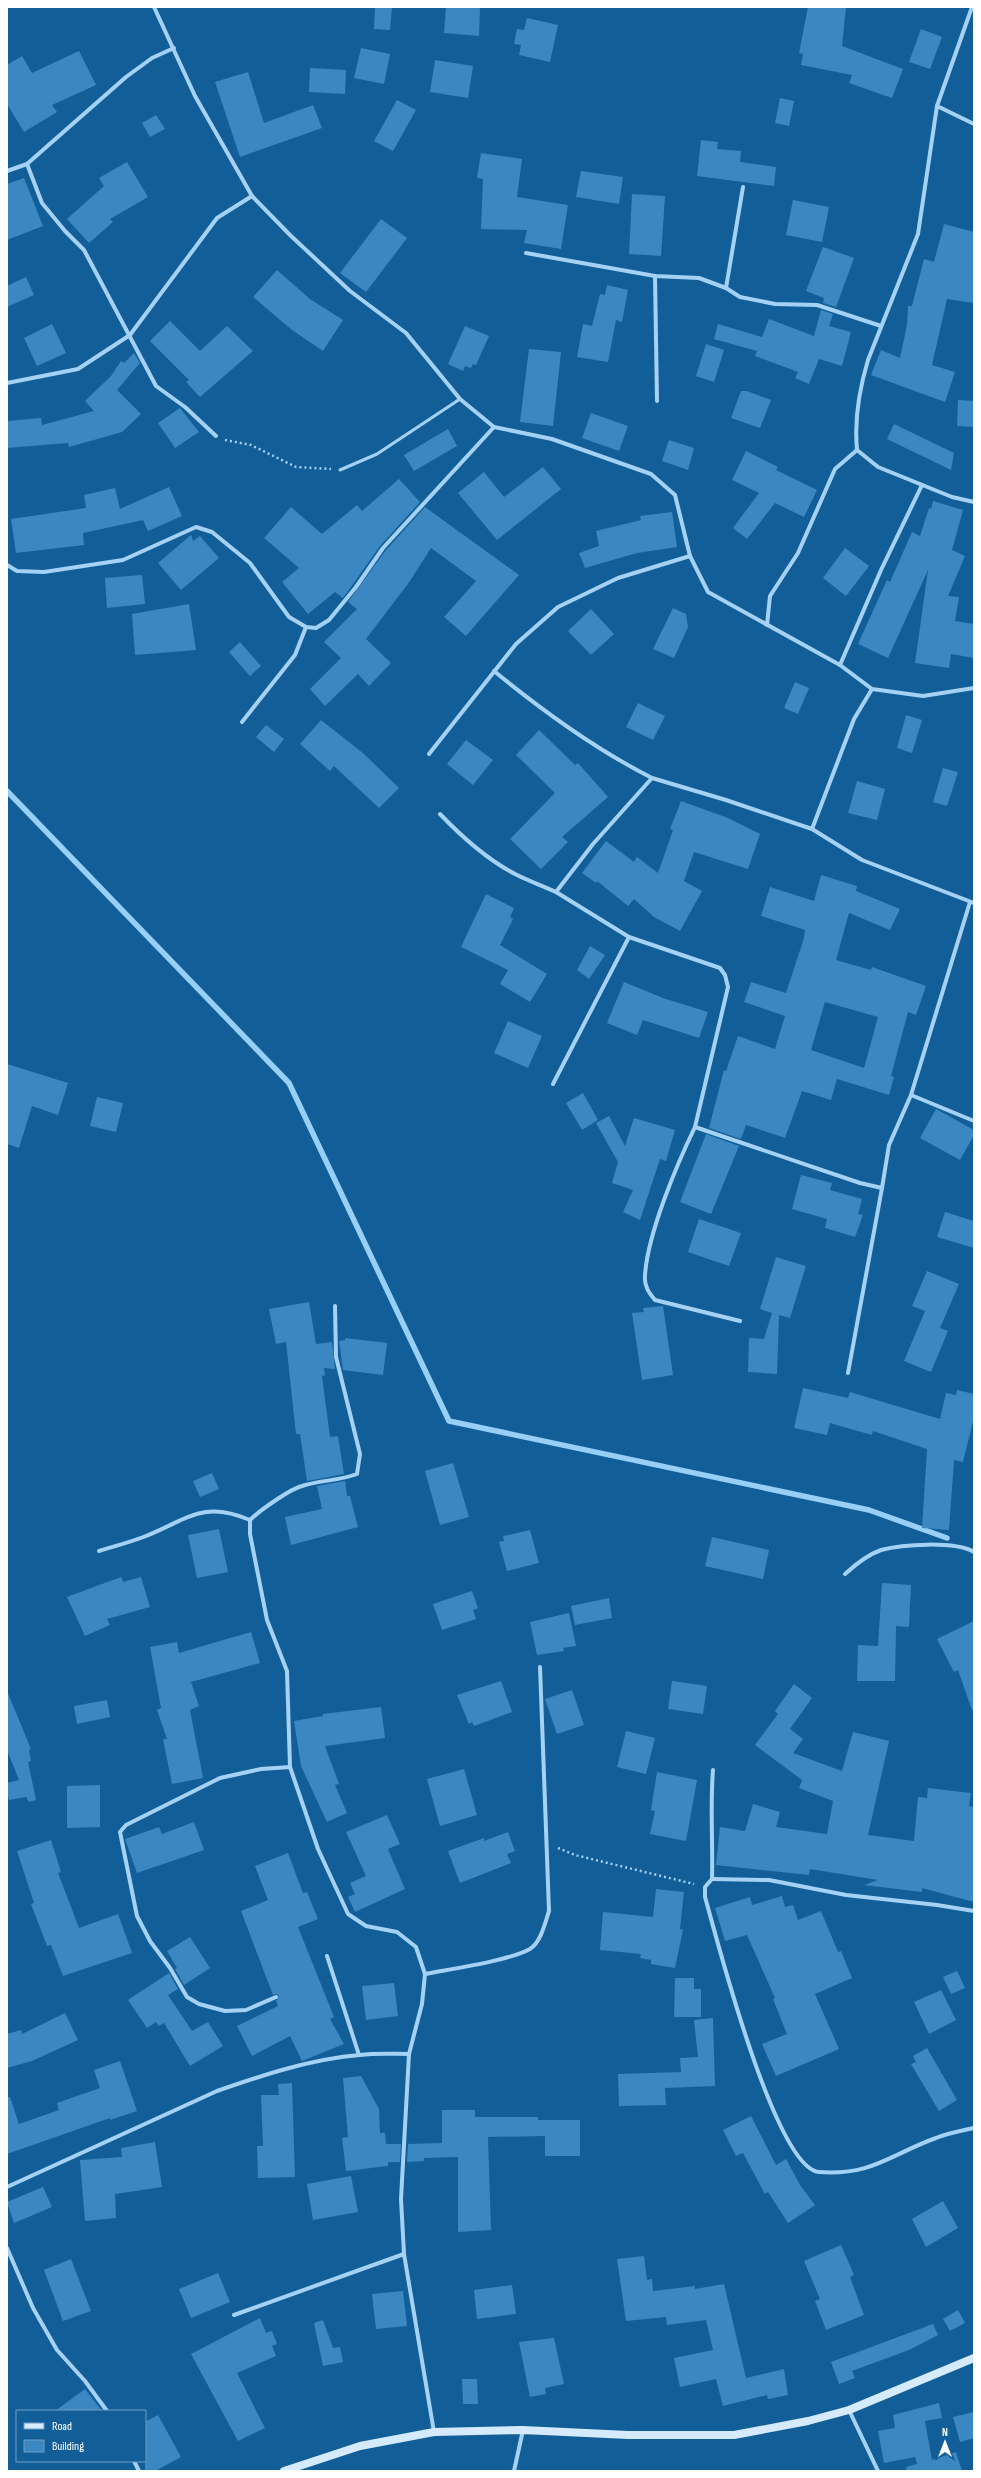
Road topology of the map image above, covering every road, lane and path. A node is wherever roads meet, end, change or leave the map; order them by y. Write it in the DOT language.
graph roads {
  1 [pos="154,7"];
  2 [pos="972,7"];
  3 [pos="174,48"];
  4 [pos="937,106"];
  5 [pos="974,124"];
  6 [pos="27,164"];
  7 [pos="7,172"];
  8 [pos="743,186"];
  9 [pos="252,196"];
  10 [pos="526,253"];
  11 [pos="654,276"];
  12 [pos="726,288"];
  13 [pos="882,326"];
  14 [pos="130,335"];
  15 [pos="7,383"];
  16 [pos="460,399"];
  17 [pos="657,401"];
  18 [pos="494,427"];
  19 [pos="216,436"];
  20 [pos="857,450"];
  21 [pos="340,470"];
  22 [pos="922,485"];
  23 [pos="974,502"];
  24 [pos="690,556"];
  25 [pos="7,565"];
  26 [pos="767,625"];
  27 [pos="306,627"];
  28 [pos="840,665"];
  29 [pos="494,671"];
  30 [pos="974,688"];
  31 [pos="872,689"];
  32 [pos="242,722"];
  33 [pos="430,754"];
  34 [pos="652,778"];
  35 [pos="440,814"];
  36 [pos="812,829"];
  37 [pos="556,892"];
  38 [pos="972,902"];
  39 [pos="629,937"];
  40 [pos="553,1084"];
  41 [pos="911,1095"];
  42 [pos="974,1121"];
  43 [pos="695,1127"];
  44 [pos="882,1188"];
  45 [pos="335,1306"];
  46 [pos="740,1321"];
  47 [pos="848,1373"];
  48 [pos="250,1520"];
  49 [pos="99,1551"];
  50 [pos="974,1552"];
  51 [pos="845,1574"];
  52 [pos="540,1668"];
  53 [pos="290,1767"];
  54 [pos="713,1770"];
  55 [pos="545,1842"];
  56 [pos="712,1878"];
  57 [pos="705,1887"];
  58 [pos="974,1911"];
  59 [pos="327,1956"];
  60 [pos="425,1974"];
  61 [pos="276,1996"];
  62 [pos="409,2054"];
  63 [pos="359,2055"];
  64 [pos="974,2128"];
  65 [pos="7,2187"];
  66 [pos="7,2248"];
  67 [pos="404,2254"];
  68 [pos="234,2315"];
  69 [pos="974,2358"];
  70 [pos="106,2410"];
  71 [pos="849,2410"];
  72 [pos="523,2430"];
  73 [pos="434,2432"];
  74 [pos="134,2462"];
  75 [pos="139,2471"];
  76 [pos="284,2471"];
  77 [pos="514,2471"];
  78 [pos="878,2471"];
  1 -- 3 [label="street"];
  2 -- 4 [label="street"];
  3 -- 6 [label="street"];
  3 -- 9 [label="street"];
  4 -- 5 [label="street"];
  4 -- 13 [label="street"];
  6 -- 7 [label="street"];
  6 -- 14 [label="street"];
  8 -- 12 [label="street"];
  9 -- 14 [label="street"];
  9 -- 16 [label="street"];
  10 -- 11 [label="street"];
  11 -- 12 [label="street"];
  11 -- 17 [label="street"];
  12 -- 13 [label="street"];
  13 -- 20 [label="street"];
  14 -- 15 [label="street"];
  14 -- 19 [label="street"];
  16 -- 18 [label="street"];
  16 -- 21 [label="lane"];
  18 -- 24 [label="street"];
  18 -- 27 [label="street"];
  19 -- 21 [label="path"];
  20 -- 22 [label="street"];
  20 -- 26 [label="street"];
  22 -- 23 [label="street"];
  22 -- 28 [label="street"];
  24 -- 26 [label="street"];
  24 -- 29 [label="street"];
  25 -- 27 [label="street"];
  26 -- 28 [label="street"];
  27 -- 32 [label="street"];
  28 -- 31 [label="street"];
  29 -- 33 [label="street"];
  29 -- 34 [label="street"];
  30 -- 31 [label="street"];
  31 -- 36 [label="street"];
  34 -- 36 [label="street"];
  34 -- 37 [label="street"];
  35 -- 37 [label="street"];
  36 -- 38 [label="street"];
  37 -- 39 [label="street"];
  38 -- 41 [label="street"];
  39 -- 40 [label="street"];
  39 -- 43 [label="street"];
  41 -- 42 [label="street"];
  41 -- 44 [label="street"];
  43 -- 44 [label="street"];
  43 -- 46 [label="street"];
  44 -- 47 [label="street"];
  45 -- 48 [label="street"];
  48 -- 49 [label="street"];
  48 -- 53 [label="street"];
  50 -- 51 [label="street"];
  52 -- 55 [label="street"];
  53 -- 60 [label="street"];
  53 -- 61 [label="street"];
  54 -- 56 [label="street"];
  55 -- 57 [label="path"];
  55 -- 60 [label="street"];
  56 -- 57 [label="street"];
  56 -- 58 [label="street"];
  57 -- 64 [label="street"];
  59 -- 63 [label="street"];
  60 -- 62 [label="street"];
  62 -- 63 [label="street"];
  62 -- 67 [label="street"];
  63 -- 65 [label="street"];
  66 -- 70 [label="street"];
  67 -- 68 [label="street"];
  67 -- 73 [label="street"];
  69 -- 71 [label="street"];
  71 -- 72 [label="street"];
  71 -- 78 [label="street"];
  72 -- 73 [label="street"];
  72 -- 77 [label="street"];
  73 -- 76 [label="street"];
  74 -- 75 [label="street"];
}
